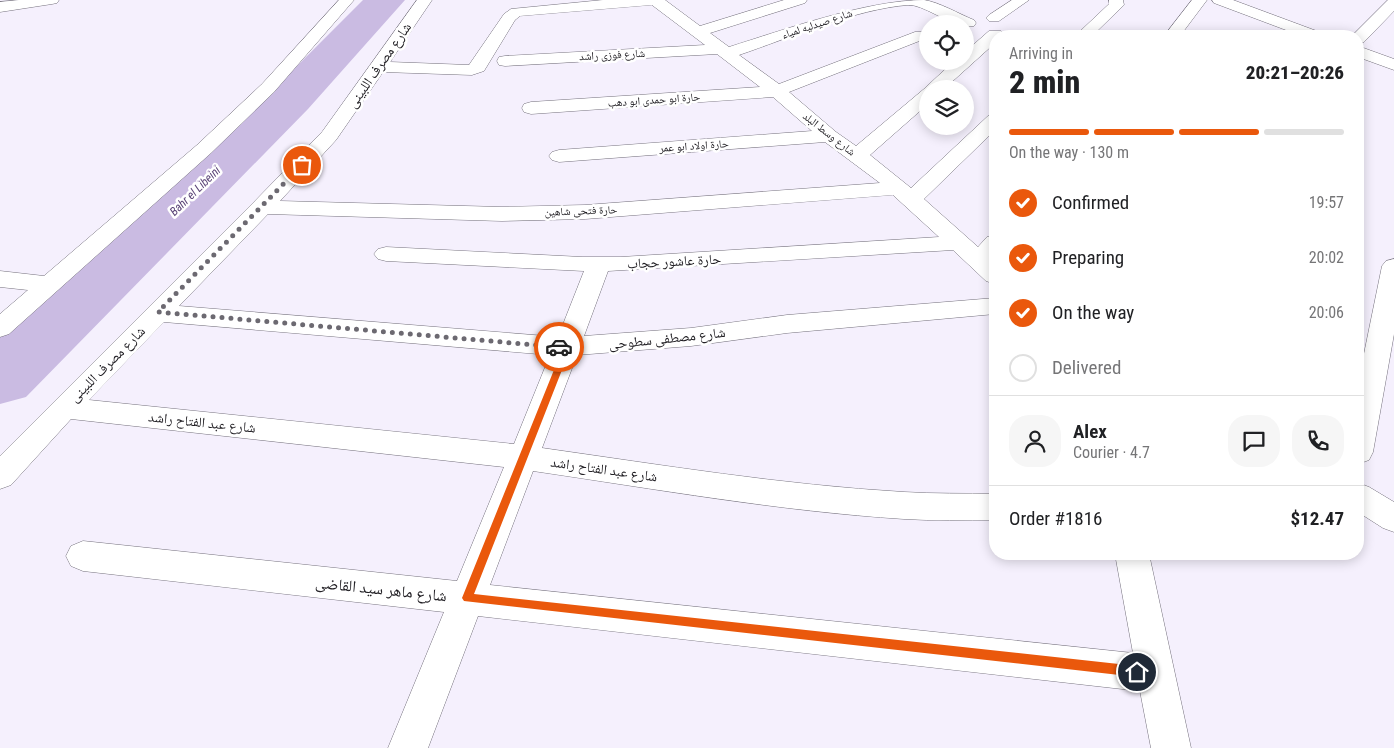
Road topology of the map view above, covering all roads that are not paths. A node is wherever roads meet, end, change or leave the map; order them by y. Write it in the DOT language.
graph roads {
  1 [pos="52,0"];
  2 [pos="347,0"];
  3 [pos="425,0"];
  4 [pos="561,0"];
  5 [pos="655,0"];
  6 [pos="758,0"];
  7 [pos="800,0"];
  8 [pos="911,0"];
  9 [pos="1022,0"];
  10 [pos="1116,0"];
  11 [pos="1200,0"];
  12 [pos="1219,0"];
  13 [pos="538,1"];
  14 [pos="1394,2"];
  15 [pos="1266,4"];
  16 [pos="0,8"];
  17 [pos="715,11"];
  18 [pos="1251,12"];
  19 [pos="948,15"];
  20 [pos="1271,20"];
  21 [pos="691,22"];
  22 [pos="992,30"];
  23 [pos="1089,30"];
  24 [pos="1177,30"];
  25 [pos="1265,30"];
  26 [pos="1299,30"];
  27 [pos="989,33"];
  28 [pos="1364,33"];
  29 [pos="919,36"];
  30 [pos="974,50"];
  31 [pos="722,51"];
  32 [pos="1364,54"];
  33 [pos="505,61"];
  34 [pos="1394,65"];
  35 [pos="378,67"];
  36 [pos="955,70"];
  37 [pos="943,80"];
  38 [pos="777,92"];
  39 [pos="919,102"];
  40 [pos="531,108"];
  41 [pos="989,125"];
  42 [pos="829,136"];
  43 [pos="558,156"];
  44 [pos="857,156"];
  45 [pos="905,193"];
  46 [pos="262,207"];
  47 [pos="961,243"];
  48 [pos="386,254"];
  49 [pos="598,265"];
  50 [pos="1394,266"];
  51 [pos="987,268"];
  52 [pos="0,279"];
  53 [pos="48,284"];
  54 [pos="989,307"];
  55 [pos="158,312"];
  56 [pos="0,328"];
  57 [pos="567,347"];
  58 [pos="64,408"];
  59 [pos="1364,421"];
  60 [pos="523,457"];
  61 [pos="0,476"];
  62 [pos="1364,500"];
  63 [pos="989,507"];
  64 [pos="1394,518"];
  65 [pos="83,556"];
  66 [pos="1133,560"];
  67 [pos="467,598"];
  68 [pos="1156,674"];
  69 [pos="408,748"];
  70 [pos="1170,748"];
  1 -- 16 [label="street"];
  2 -- 53 [label="street"];
  3 -- 35 [label="street, شارع مصرف اللبينى"];
  4 -- 13 [label="street"];
  5 -- 21 [label="street, شارع وسط البلد"];
  5 -- 35 [label="street"];
  6 -- 17 [label="street"];
  7 -- 21 [label="street"];
  8 -- 19 [label="street"];
  8 -- 31 [label="street, شارع صيدليه لمياء"];
  9 -- 22 [label="street"];
  10 -- 23 [label="street"];
  11 -- 24 [label="street"];
  12 -- 18 [label="street"];
  14 -- 28 [label="street"];
  15 -- 18 [label="street"];
  18 -- 20 [label="street"];
  20 -- 25 [label="street"];
  20 -- 26 [label="street"];
  21 -- 31 [label="street, شارع وسط البلد"];
  27 -- 30 [label="street"];
  29 -- 38 [label="street, حارة ابو حمدى ابو دهب"];
  31 -- 33 [label="street, شارع فوزى راشد"];
  31 -- 38 [label="street, شارع وسط البلد"];
  32 -- 34 [label="street"];
  35 -- 46 [label="street, شارع مصرف اللبينى"];
  36 -- 37 [label="street"];
  38 -- 40 [label="street, حارة ابو حمدى ابو دهب"];
  38 -- 42 [label="street, شارع وسط البلد"];
  39 -- 44 [label="street"];
  41 -- 45 [label="street"];
  42 -- 43 [label="street, حارة اولاد ابو عمر"];
  42 -- 44 [label="street, شارع وسط البلد"];
  44 -- 45 [label="street, شارع وسط البلد"];
  45 -- 46 [label="street, حارة فتحى شاهين"];
  45 -- 47 [label="street, شارع وسط البلد"];
  46 -- 55 [label="street, شارع مصرف اللبينى"];
  47 -- 49 [label="street, حارة عاشور حجاب"];
  47 -- 51 [label="street, شارع وسط البلد"];
  48 -- 49 [label="street, حارة عاشور حجاب"];
  49 -- 57 [label="street"];
  50 -- 59 [label="street"];
  52 -- 53 [label="street"];
  53 -- 56 [label="street"];
  54 -- 57 [label="street, شارع مصطفى سطوحى"];
  55 -- 57 [label="street, شارع مصطفى سطوحى"];
  55 -- 58 [label="street, شارع مصرف اللبينى"];
  57 -- 60 [label="street"];
  58 -- 60 [label="street, شارع عبد الفتاح راشد"];
  58 -- 61 [label="street, شارع مصرف اللبينى"];
  60 -- 63 [label="street, شارع عبد الفتاح راشد"];
  60 -- 67 [label="street"];
  62 -- 64 [label="street"];
  65 -- 67 [label="street, شارع ماهر سيد القاضى"];
  66 -- 68 [label="street"];
  67 -- 68 [label="street, شارع ماهر سيد القاضى"];
  67 -- 69 [label="street"];
  68 -- 70 [label="street"];
}
